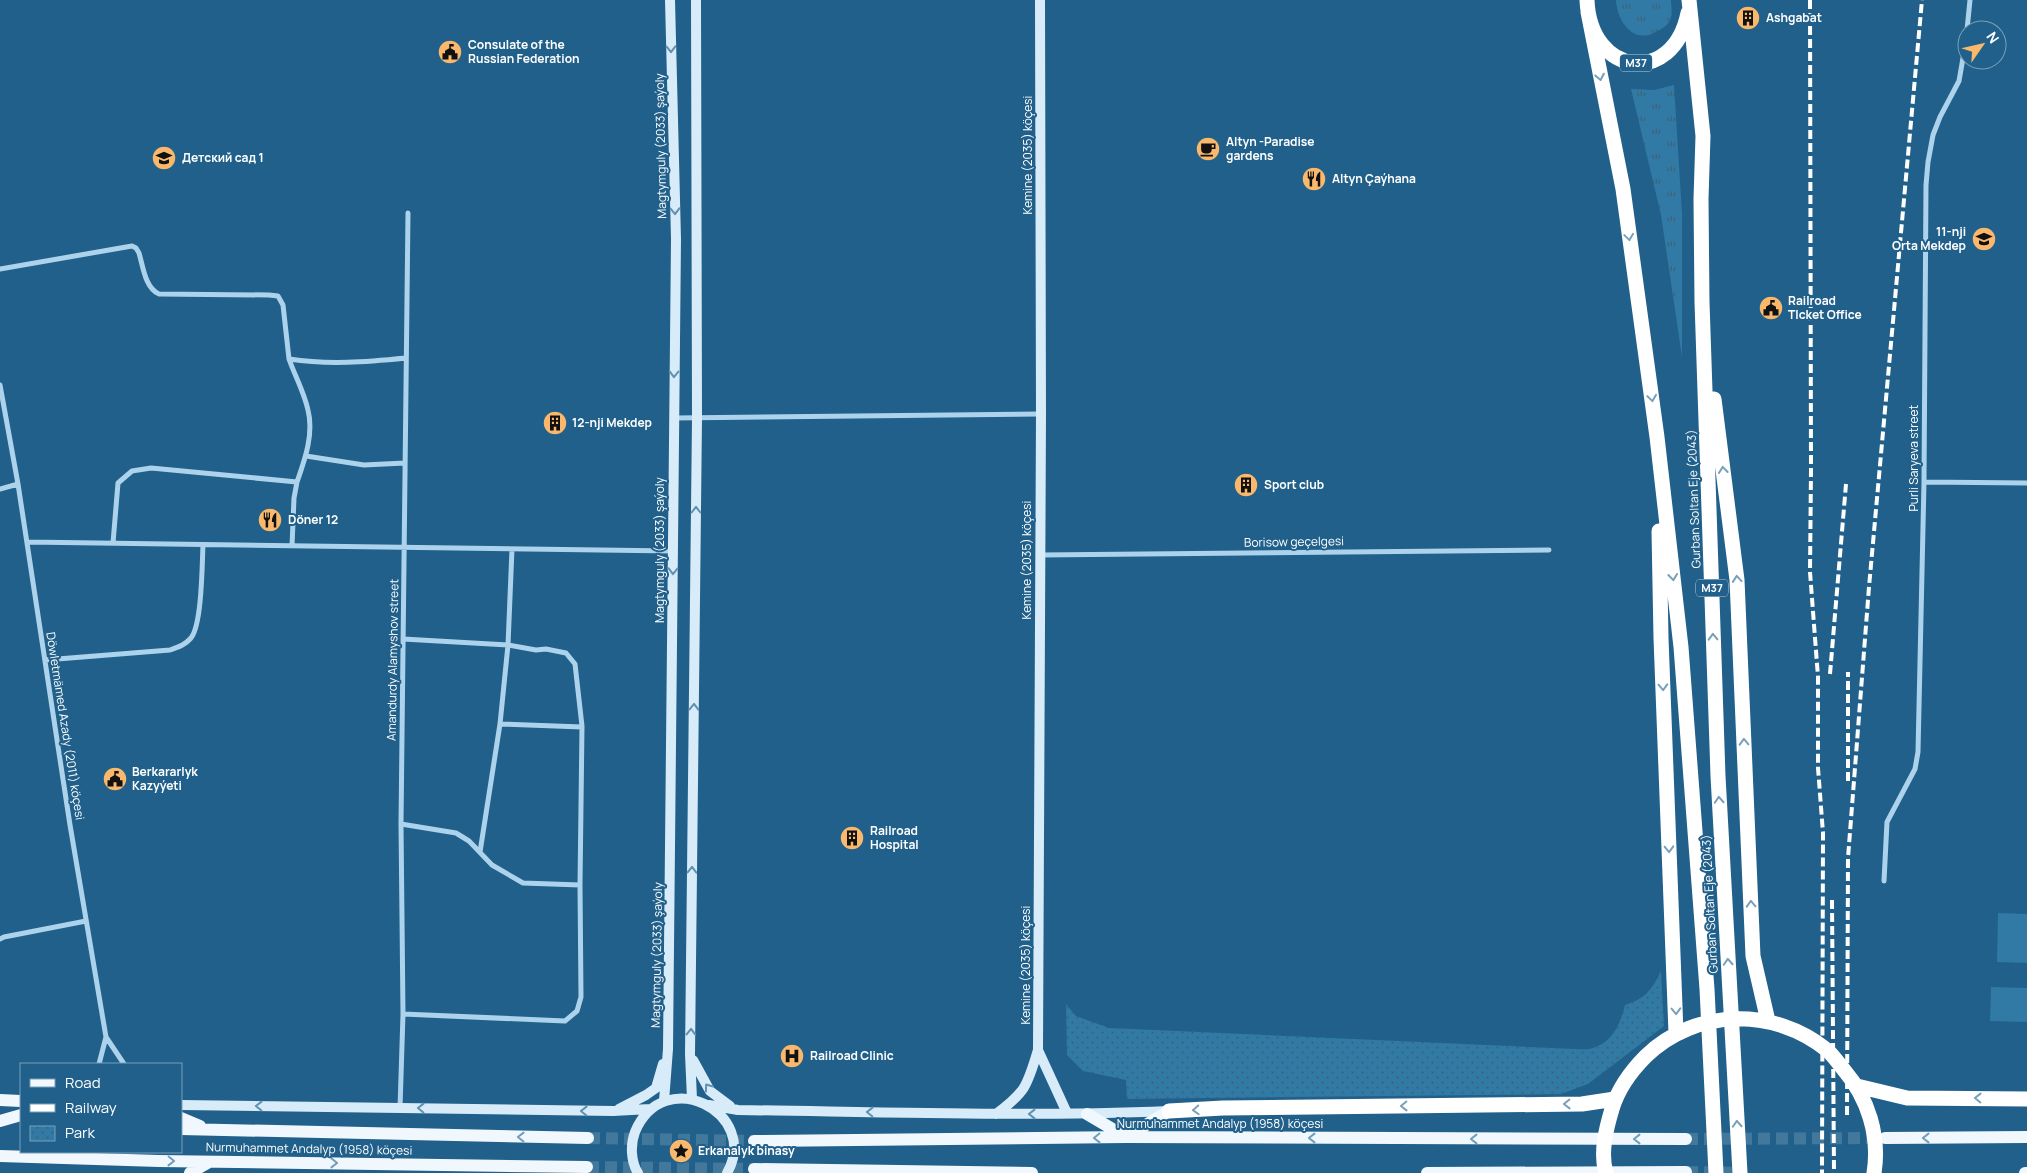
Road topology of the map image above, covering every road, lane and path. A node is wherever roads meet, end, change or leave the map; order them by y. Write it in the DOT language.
graph roads {
  1 [pos="670,0"];
  2 [pos="696,0"];
  3 [pos="1040,0"];
  4 [pos="1970,0"];
  5 [pos="1689,2"];
  6 [pos="1587,6"];
  7 [pos="1968,20"];
  8 [pos="1960,70"];
  9 [pos="408,213"];
  10 [pos="0,268"];
  11 [pos="1702,302"];
  12 [pos="406,358"];
  13 [pos="289,359"];
  14 [pos="0,385"];
  15 [pos="1041,414"];
  16 [pos="674,418"];
  17 [pos="697,418"];
  18 [pos="1657,437"];
  19 [pos="306,456"];
  20 [pos="405,463"];
  21 [pos="296,482"];
  22 [pos="1924,482"];
  23 [pos="2027,483"];
  24 [pos="18,484"];
  25 [pos="0,489"];
  26 [pos="27,542"];
  27 [pos="113,543"];
  28 [pos="203,545"];
  29 [pos="292,546"];
  30 [pos="404,548"];
  31 [pos="512,549"];
  32 [pos="1549,550"];
  33 [pos="673,551"];
  34 [pos="1040,555"];
  35 [pos="403,639"];
  36 [pos="508,645"];
  37 [pos="45,660"];
  38 [pos="500,724"];
  39 [pos="582,727"];
  40 [pos="401,824"];
  41 [pos="480,852"];
  42 [pos="1884,881"];
  43 [pos="580,885"];
  44 [pos="86,921"];
  45 [pos="0,939"];
  46 [pos="403,1014"];
  47 [pos="1768,1021"];
  48 [pos="1676,1033"];
  49 [pos="106,1037"];
  50 [pos="668,1049"];
  51 [pos="1038,1050"];
  52 [pos="690,1054"];
  53 [pos="99,1063"];
  54 [pos="123,1063"];
  55 [pos="1857,1086"];
  56 [pos="692,1098"];
  57 [pos="1615,1098"];
  58 [pos="2027,1099"];
  59 [pos="0,1100"];
  60 [pos="20,1101"];
  61 [pos="664,1101"];
  62 [pos="182,1105"];
  63 [pos="709,1105"];
  64 [pos="400,1108"];
  65 [pos="650,1109"];
  66 [pos="738,1110"];
  67 [pos="613,1111"];
  68 [pos="1168,1111"];
  69 [pos="1067,1113"];
  70 [pos="996,1114"];
  71 [pos="1087,1114"];
  72 [pos="20,1115"];
  73 [pos="182,1118"];
  74 [pos="0,1123"];
  75 [pos="20,1125"];
  76 [pos="182,1128"];
  77 [pos="209,1130"];
  78 [pos="1126,1137"];
  79 [pos="2027,1137"];
  80 [pos="588,1138"];
  81 [pos="1885,1138"];
  82 [pos="1686,1139"];
  83 [pos="754,1141"];
  84 [pos="0,1156"];
  85 [pos="211,1161"];
  86 [pos="587,1167"];
  87 [pos="754,1169"];
  88 [pos="1686,1172"];
  89 [pos="190,1173"];
  90 [pos="638,1173"];
  91 [pos="727,1173"];
  92 [pos="1032,1173"];
  93 [pos="1427,1173"];
  94 [pos="1606,1173"];
  95 [pos="1716,1173"];
  96 [pos="1740,1173"];
  97 [pos="1874,1173"];
  1 -- 16 [label="main road, Magtymguly (2033) şaýoly, one-way"];
  2 -- 17 [label="main road"];
  3 -- 15 [label="main road, Kemine (2035) köçesi"];
  4 -- 7 [label="street"];
  5 -- 6 [label="highway, Gurban Soltan Eje (2043) / M37"];
  5 -- 11 [label="highway, Gurban Soltan Eje (2043) / M37"];
  6 -- 18 [label="highway, Gurban Soltan Eje (2043) / M37, one-way"];
  8 -- 22 [label="street, Purli Saryeva street"];
  9 -- 12 [label="street, Amandurdy Alamyshov street"];
  10 -- 13 [label="street"];
  47 -- 11 [label="highway, one-way"];
  96 -- 11 [label="highway, Gurban Soltan Eje (2043) / M37, one-way"];
  12 -- 13 [label="street"];
  12 -- 20 [label="street, Amandurdy Alamyshov street"];
  13 -- 19 [label="street"];
  14 -- 24 [label="street, Döwletmämed Azady (2011) köçesi"];
  15 -- 17 [label="street"];
  15 -- 34 [label="main road, Kemine (2035) köçesi"];
  16 -- 17 [label="street"];
  16 -- 33 [label="main road, Magtymguly (2033) şaýoly"];
  52 -- 17 [label="main road, one-way"];
  18 -- 48 [label="highway, one-way"];
  18 -- 95 [label="highway, Gurban Soltan Eje (2043) / M37, one-way"];
  19 -- 20 [label="street"];
  19 -- 21 [label="street"];
  20 -- 30 [label="street, Amandurdy Alamyshov street"];
  21 -- 27 [label="street"];
  21 -- 29 [label="street"];
  22 -- 23 [label="street"];
  22 -- 42 [label="street, Purli Saryeva street"];
  24 -- 25 [label="street"];
  24 -- 26 [label="street, Döwletmämed Azady (2011) köçesi"];
  26 -- 27 [label="street"];
  26 -- 37 [label="street, Döwletmämed Azady (2011) köçesi"];
  27 -- 28 [label="street"];
  28 -- 29 [label="street"];
  28 -- 37 [label="street"];
  29 -- 30 [label="street"];
  30 -- 31 [label="street"];
  30 -- 35 [label="street, Amandurdy Alamyshov street"];
  31 -- 33 [label="street"];
  31 -- 36 [label="street"];
  32 -- 34 [label="street, Borisow geçelgesi"];
  33 -- 50 [label="main road, Magtymguly (2033) şaýoly, one-way"];
  34 -- 51 [label="main road, Kemine (2035) köçesi"];
  35 -- 36 [label="street"];
  35 -- 40 [label="street, Amandurdy Alamyshov street"];
  36 -- 38 [label="street"];
  36 -- 39 [label="street"];
  37 -- 44 [label="street, Döwletmämed Azady (2011) köçesi"];
  38 -- 39 [label="street"];
  38 -- 41 [label="street"];
  39 -- 43 [label="street"];
  40 -- 41 [label="street"];
  40 -- 46 [label="street, Amandurdy Alamyshov street"];
  41 -- 43 [label="street"];
  43 -- 46 [label="street"];
  44 -- 45 [label="street"];
  44 -- 49 [label="street, Döwletmämed Azady (2011) köçesi"];
  46 -- 64 [label="street, Amandurdy Alamyshov street"];
  47 -- 48 [label="highway"];
  47 -- 55 [label="highway"];
  48 -- 57 [label="highway"];
  49 -- 53 [label="street"];
  49 -- 54 [label="street, Döwletmämed Azady (2011) köçesi"];
  50 -- 61 [label="main road, Magtymguly (2033) şaýoly"];
  50 -- 67 [label="main road"];
  51 -- 69 [label="main road, Kemine (2035) köçesi"];
  51 -- 70 [label="main road"];
  52 -- 56 [label="main road"];
  66 -- 52 [label="main road, one-way"];
  58 -- 55 [label="highway, one-way"];
  55 -- 97 [label="highway"];
  56 -- 61 [label="main road"];
  56 -- 63 [label="main road"];
  57 -- 68 [label="highway, one-way"];
  57 -- 94 [label="highway"];
  59 -- 60 [label="main road"];
  61 -- 65 [label="main road"];
  64 -- 62 [label="main road, one-way"];
  63 -- 66 [label="main road"];
  63 -- 91 [label="main road"];
  67 -- 64 [label="main road, one-way"];
  65 -- 67 [label="main road"];
  65 -- 90 [label="main road"];
  70 -- 66 [label="main road, one-way"];
  68 -- 71 [label="main road"];
  68 -- 78 [label="main road"];
  69 -- 70 [label="main road, one-way"];
  69 -- 71 [label="main road"];
  71 -- 78 [label="main road"];
  72 -- 74 [label="main road"];
  73 -- 77 [label="main road"];
  74 -- 75 [label="main road"];
  76 -- 77 [label="main road, Nurmuhammet Andalyp (1958) köçesi"];
  80 -- 77 [label="main road, Nurmuhammet Andalyp (1958) köçesi, one-way"];
  82 -- 78 [label="main road, Nurmuhammet Andalyp (1958) köçesi, one-way"];
  78 -- 83 [label="main road, Nurmuhammet Andalyp (1958) köçesi, one-way"];
  79 -- 81 [label="main road, one-way"];
  84 -- 85 [label="main road, Nurmuhammet Andalyp (1958) köçesi, one-way"];
  85 -- 86 [label="main road, Nurmuhammet Andalyp (1958) köçesi, one-way"];
  85 -- 89 [label="main road"];
  87 -- 92 [label="main road"];
  88 -- 93 [label="main road"];
}
